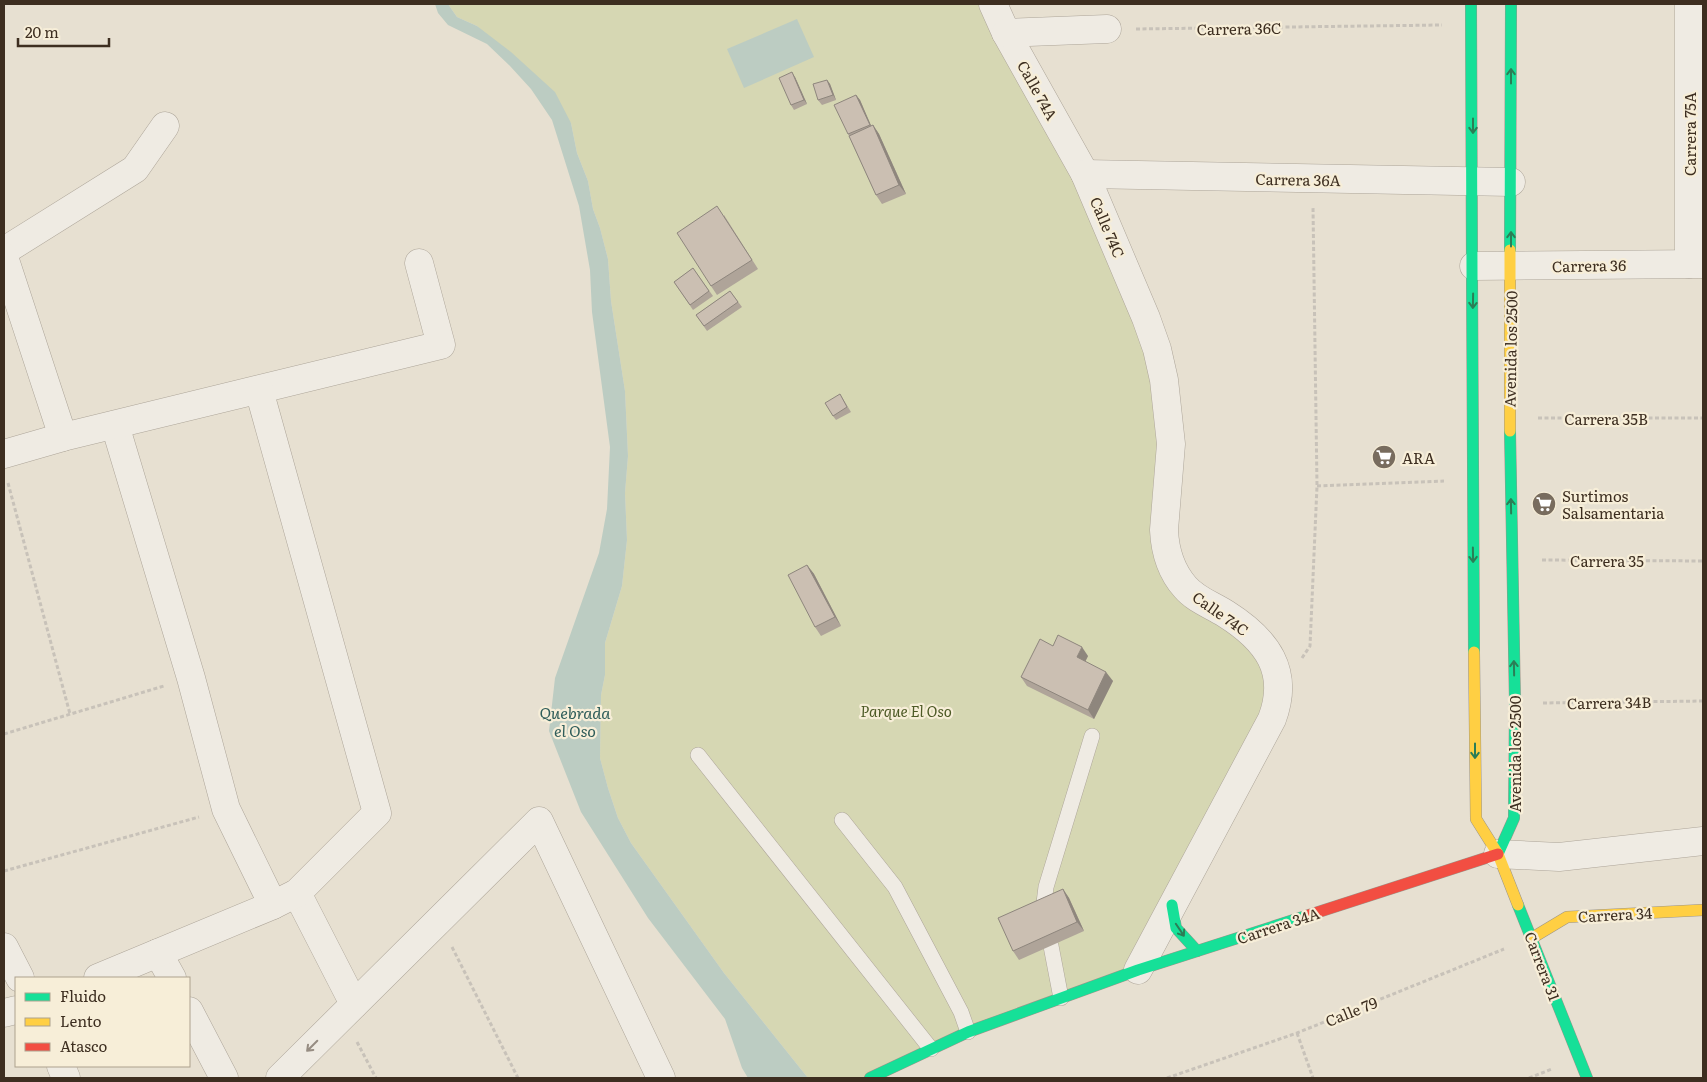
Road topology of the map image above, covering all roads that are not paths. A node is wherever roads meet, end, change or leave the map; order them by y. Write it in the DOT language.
graph roads {
  1 [pos="993,4"];
  2 [pos="1471,4"];
  3 [pos="1511,4"];
  4 [pos="1689,4"];
  5 [pos="1107,30"];
  6 [pos="1006,33"];
  7 [pos="1696,101"];
  8 [pos="164,126"];
  9 [pos="1085,174"];
  10 [pos="1473,182"];
  11 [pos="1511,182"];
  12 [pos="4,251"];
  13 [pos="4,257"];
  14 [pos="419,263"];
  15 [pos="1696,264"];
  16 [pos="1474,266"];
  17 [pos="1511,266"];
  18 [pos="259,390"];
  19 [pos="115,425"];
  20 [pos="63,437"];
  21 [pos="5,467"];
  22 [pos="1092,736"];
  23 [pos="698,755"];
  24 [pos="842,820"];
  25 [pos="1703,841"];
  26 [pos="1498,854"];
  27 [pos="297,892"];
  28 [pos="273,905"];
  29 [pos="1172,905"];
  30 [pos="1703,910"];
  31 [pos="1043,911"];
  32 [pos="1532,938"];
  33 [pos="1051,946"];
  34 [pos="4,947"];
  35 [pos="1197,951"];
  36 [pos="158,953"];
  37 [pos="1138,970"];
  38 [pos="19,977"];
  39 [pos="100,977"];
  40 [pos="171,977"];
  41 [pos="1061,998"];
  42 [pos="349,1009"];
  43 [pos="190,1013"];
  44 [pos="968,1032"];
  45 [pos="931,1049"];
  46 [pos="224,1078"];
  47 [pos="280,1078"];
  48 [pos="661,1078"];
  49 [pos="871,1078"];
  50 [pos="1586,1078"];
  1 -- 6 [label="street, Calle 74A"];
  2 -- 10 [label="main road, one-way"];
  11 -- 3 [label="main road, Avenida los 2500, one-way"];
  4 -- 7 [label="street, Carrera 75A"];
  5 -- 6 [label="street"];
  6 -- 9 [label="street, Calle 74A"];
  7 -- 15 [label="street, Carrera 75A"];
  8 -- 12 [label="street"];
  9 -- 10 [label="street, Carrera 36A"];
  9 -- 29 [label="street, Calle 74C"];
  10 -- 11 [label="street, Carrera 36A"];
  10 -- 16 [label="main road"];
  17 -- 11 [label="main road, Avenida los 2500, one-way"];
  13 -- 20 [label="street"];
  14 -- 18 [label="street"];
  15 -- 17 [label="street, Carrera 36"];
  16 -- 17 [label="street, Carrera 36"];
  16 -- 26 [label="main road, one-way"];
  26 -- 17 [label="main road, Avenida los 2500, one-way"];
  18 -- 19 [label="street"];
  18 -- 27 [label="street"];
  19 -- 20 [label="street"];
  19 -- 28 [label="street"];
  20 -- 21 [label="street"];
  22 -- 31 [label="lane"];
  23 -- 45 [label="lane"];
  24 -- 44 [label="lane"];
  25 -- 26 [label="street, Carrera 34A"];
  26 -- 32 [label="main road, Carrera 31"];
  26 -- 35 [label="main road, Carrera 34A"];
  27 -- 28 [label="street"];
  27 -- 42 [label="street"];
  28 -- 36 [label="street"];
  29 -- 35 [label="main road, one-way"];
  29 -- 37 [label="street, Calle 74C"];
  30 -- 32 [label="main road, Carrera 34"];
  32 -- 50 [label="main road, Carrera 31"];
  33 -- 41 [label="lane"];
  34 -- 38 [label="street"];
  35 -- 37 [label="main road, Carrera 34A"];
  36 -- 39 [label="street"];
  36 -- 40 [label="street"];
  37 -- 41 [label="main road, Carrera 34A"];
  41 -- 44 [label="main road, Carrera 34A"];
  42 -- 47 [label="street, one-way"];
  42 -- 48 [label="street"];
  43 -- 46 [label="street"];
  44 -- 45 [label="main road, Carrera 34A"];
  45 -- 49 [label="main road, Carrera 34A"];
}
